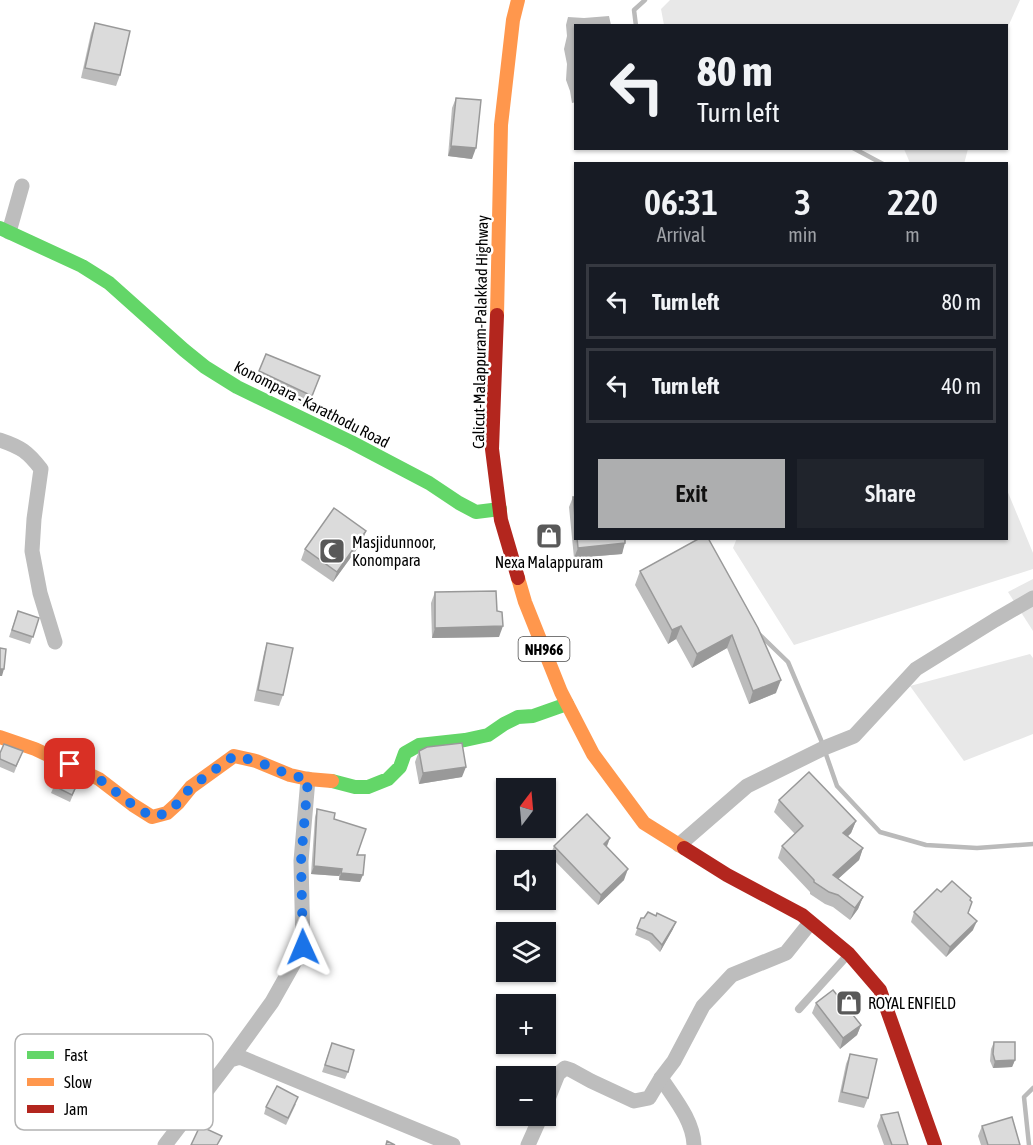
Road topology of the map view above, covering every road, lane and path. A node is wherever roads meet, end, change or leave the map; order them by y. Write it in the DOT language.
graph roads {
  1 [pos="518,0"];
  2 [pos="22,186"];
  3 [pos="4,230"];
  4 [pos="0,440"];
  5 [pos="500,508"];
  6 [pos="476,512"];
  7 [pos="504,528"];
  8 [pos="1033,598"];
  9 [pos="55,642"];
  10 [pos="567,704"];
  11 [pos="0,737"];
  12 [pos="308,779"];
  13 [pos="679,846"];
  14 [pos="810,923"];
  15 [pos="849,954"];
  16 [pos="799,1009"];
  17 [pos="230,1060"];
  18 [pos="660,1078"];
  19 [pos="556,1079"];
  20 [pos="213,1082"];
  21 [pos="537,1126"];
  22 [pos="176,1130"];
  23 [pos="165,1145"];
  24 [pos="453,1145"];
  25 [pos="528,1145"];
  26 [pos="694,1145"];
  27 [pos="935,1145"];
  1 -- 5 [label="main road, Calicut-Malappuram-Palakkad Highway / NH966"];
  2 -- 3 [label="street"];
  3 -- 6 [label="main road, Konompara - Karathodu Road"];
  4 -- 9 [label="street"];
  5 -- 6 [label="main road"];
  5 -- 7 [label="main road, Calicut-Malappuram-Palakkad Highway / NH966"];
  6 -- 7 [label="street"];
  7 -- 10 [label="main road, Calicut-Malappuram-Palakkad Highway / NH966"];
  8 -- 13 [label="street"];
  10 -- 12 [label="main road"];
  10 -- 13 [label="main road, Calicut-Malappuram-Palakkad Highway / NH966"];
  11 -- 12 [label="main road"];
  12 -- 17 [label="street"];
  13 -- 14 [label="main road, Calicut-Malappuram-Palakkad Highway / NH966"];
  14 -- 15 [label="main road, Calicut-Malappuram-Palakkad Highway / NH966"];
  14 -- 18 [label="street"];
  15 -- 16 [label="lane"];
  15 -- 27 [label="main road, Calicut-Malappuram-Palakkad Highway / NH966"];
  17 -- 20 [label="street"];
  17 -- 24 [label="street"];
  18 -- 19 [label="street"];
  18 -- 26 [label="street"];
  21 -- 25 [label="street"];
  22 -- 23 [label="street"];
}
